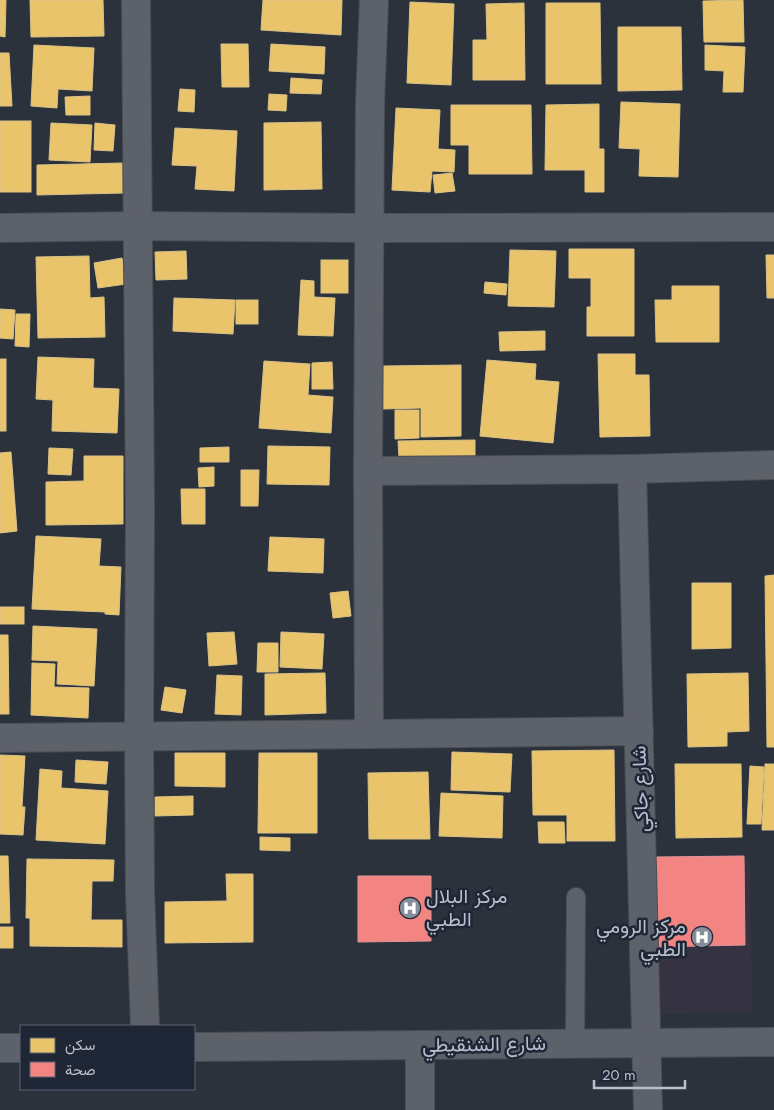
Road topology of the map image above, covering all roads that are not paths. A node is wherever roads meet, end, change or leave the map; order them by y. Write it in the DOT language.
graph roads {
  1 [pos="136,0"];
  2 [pos="374,0"];
  3 [pos="138,226"];
  4 [pos="774,227"];
  5 [pos="0,228"];
  6 [pos="369,228"];
  7 [pos="774,465"];
  8 [pos="632,469"];
  9 [pos="368,471"];
  10 [pos="639,731"];
  11 [pos="369,733"];
  12 [pos="139,736"];
  13 [pos="0,738"];
  14 [pos="576,897"];
  15 [pos="145,1025"];
  16 [pos="647,1042"];
  17 [pos="774,1042"];
  18 [pos="575,1043"];
  19 [pos="420,1045"];
  20 [pos="195,1047"];
  21 [pos="0,1048"];
  22 [pos="20,1048"];
  23 [pos="420,1110"];
  24 [pos="648,1110"];
  1 -- 3 [label="street"];
  2 -- 6 [label="street"];
  3 -- 5 [label="street"];
  3 -- 6 [label="street"];
  3 -- 12 [label="street"];
  4 -- 6 [label="street"];
  6 -- 9 [label="street"];
  7 -- 8 [label="street"];
  8 -- 9 [label="street"];
  8 -- 10 [label="street, شارع جاكي"];
  9 -- 11 [label="street"];
  10 -- 11 [label="street"];
  10 -- 16 [label="street, شارع جاكي"];
  11 -- 12 [label="street"];
  12 -- 13 [label="street"];
  12 -- 15 [label="street"];
  14 -- 18 [label="lane"];
  16 -- 17 [label="street, شارع الشنقيطي"];
  16 -- 18 [label="street, شارع الشنقيطي"];
  16 -- 24 [label="street, شارع جاكي"];
  18 -- 19 [label="street, شارع الشنقيطي"];
  19 -- 20 [label="street, شارع الشنقيطي"];
  19 -- 23 [label="street"];
  21 -- 22 [label="street"];
}
